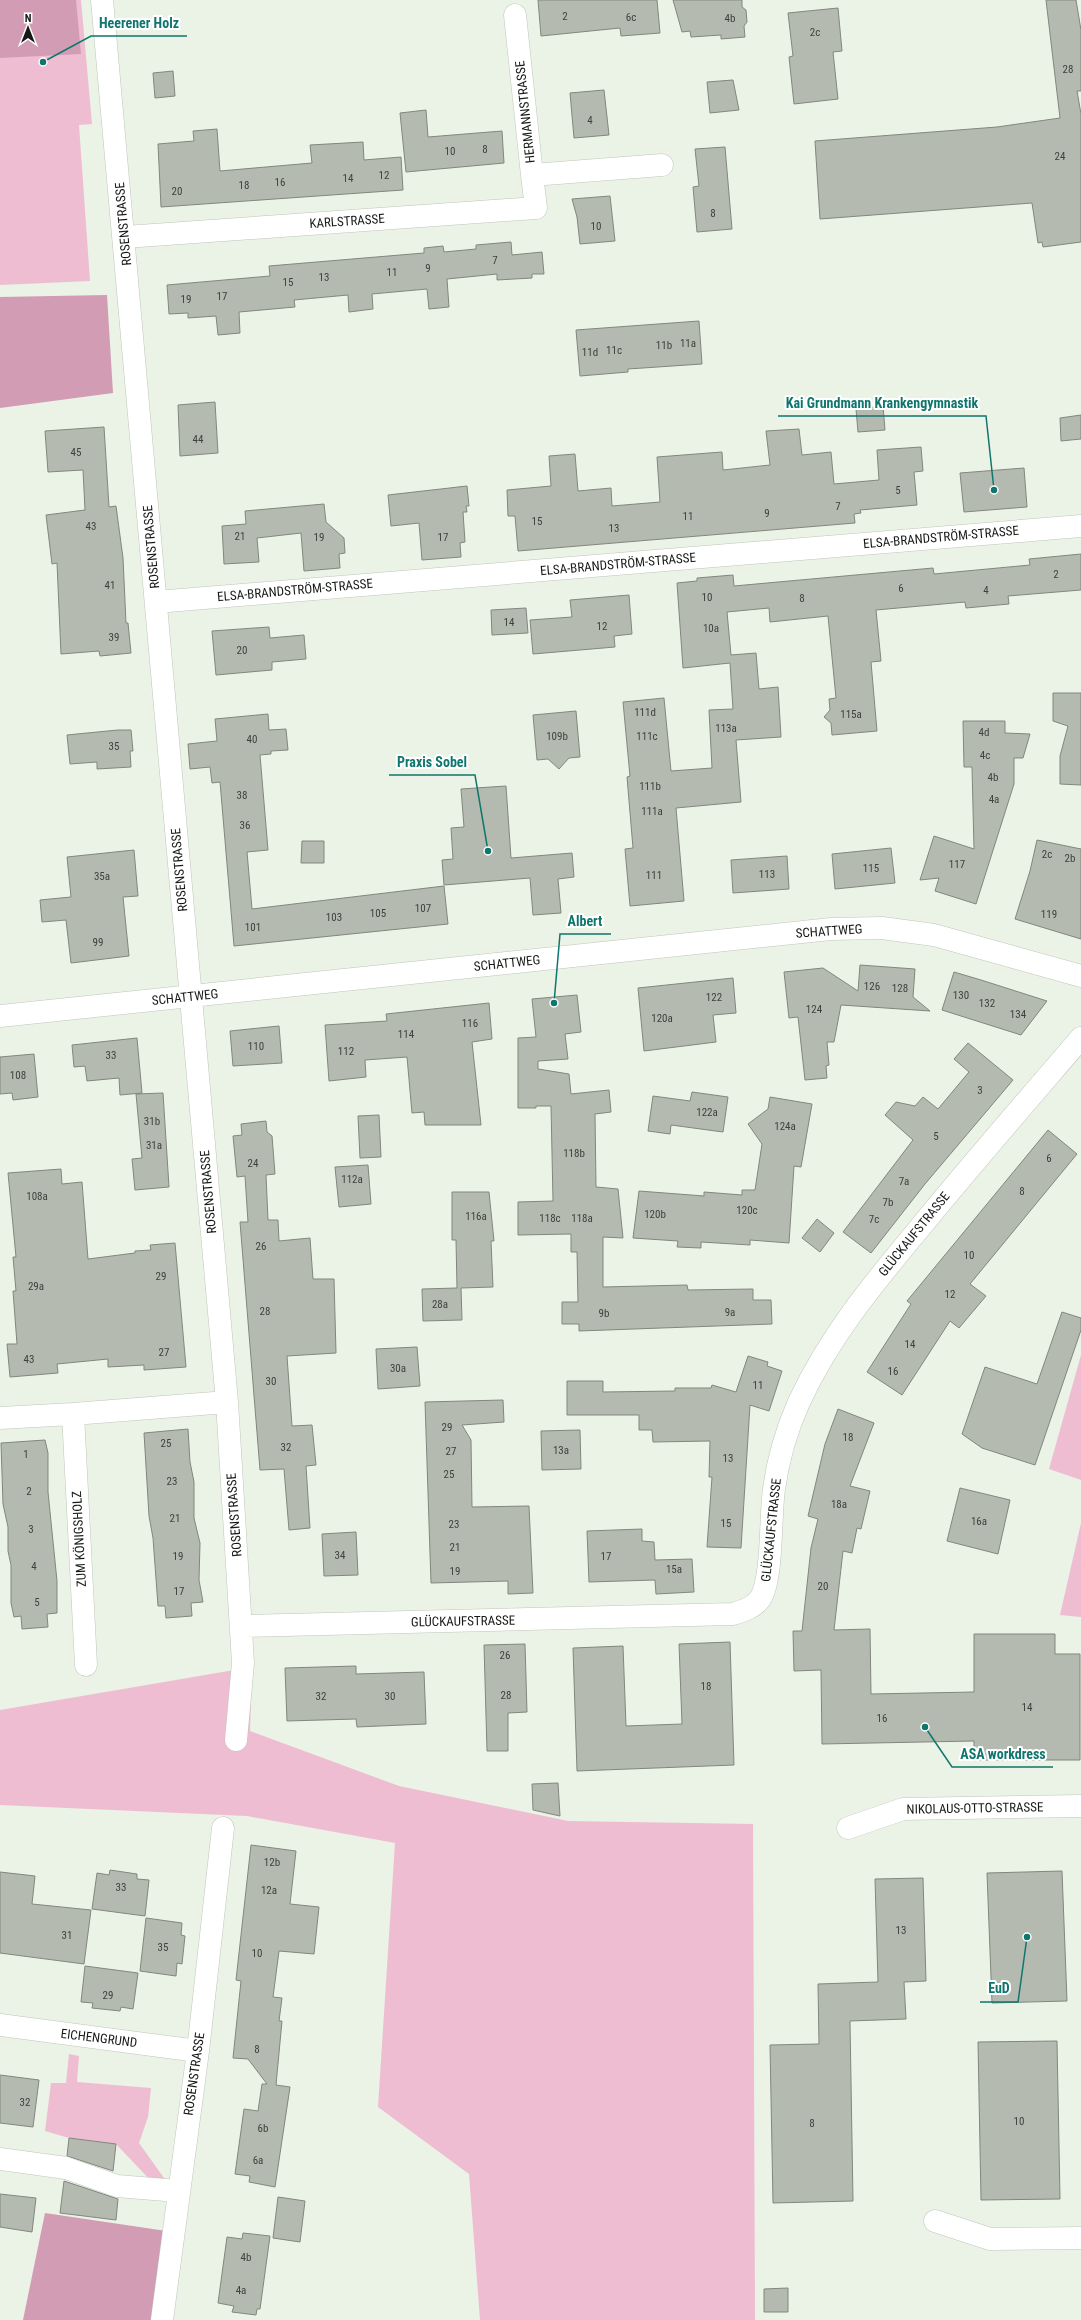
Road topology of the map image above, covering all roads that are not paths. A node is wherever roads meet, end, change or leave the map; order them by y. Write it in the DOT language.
graph roads {
  1 [pos="102,0"];
  2 [pos="515,15"];
  3 [pos="662,164"];
  4 [pos="532,175"];
  5 [pos="125,237"];
  6 [pos="1081,526"];
  7 [pos="156,602"];
  8 [pos="1081,976"];
  9 [pos="190,997"];
  10 [pos="0,1016"];
  11 [pos="1081,1038"];
  12 [pos="227,1402"];
  13 [pos="72,1414"];
  14 [pos="0,1418"];
  15 [pos="242,1626"];
  16 [pos="86,1664"];
  17 [pos="236,1740"];
  18 [pos="1081,1806"];
  19 [pos="223,1828"];
  20 [pos="848,1828"];
  21 [pos="0,2025"];
  22 [pos="198,2051"];
  23 [pos="0,2159"];
  24 [pos="178,2191"];
  25 [pos="935,2221"];
  26 [pos="1081,2238"];
  27 [pos="162,2320"];
  1 -- 5 [label="street, ROSENSTRASSE"];
  2 -- 4 [label="street, HERMANNSTRASSE"];
  3 -- 4 [label="street, HERMANNSTRASSE"];
  4 -- 5 [label="street, KARLSTRASSE"];
  5 -- 7 [label="street, ROSENSTRASSE"];
  6 -- 7 [label="street, ELSA-BRANDSTRÖM-STRASSE"];
  7 -- 9 [label="street, ROSENSTRASSE"];
  8 -- 9 [label="street, SCHATTWEG"];
  9 -- 10 [label="street, SCHATTWEG"];
  9 -- 12 [label="street, ROSENSTRASSE"];
  11 -- 15 [label="street, GLÜCKAUFSTRASSE"];
  12 -- 13 [label="street"];
  12 -- 15 [label="street, ROSENSTRASSE"];
  13 -- 14 [label="street"];
  13 -- 16 [label="street, ZUM KÖNIGSHOLZ"];
  15 -- 17 [label="street, ROSENSTRASSE"];
  18 -- 20 [label="street, NIKOLAUS-OTTO-STRASSE"];
  19 -- 22 [label="street, ROSENSTRASSE"];
  21 -- 22 [label="street, EICHENGRUND"];
  22 -- 24 [label="street, ROSENSTRASSE"];
  23 -- 24 [label="street"];
  24 -- 27 [label="street, ROSENSTRASSE"];
  25 -- 26 [label="street"];
}
